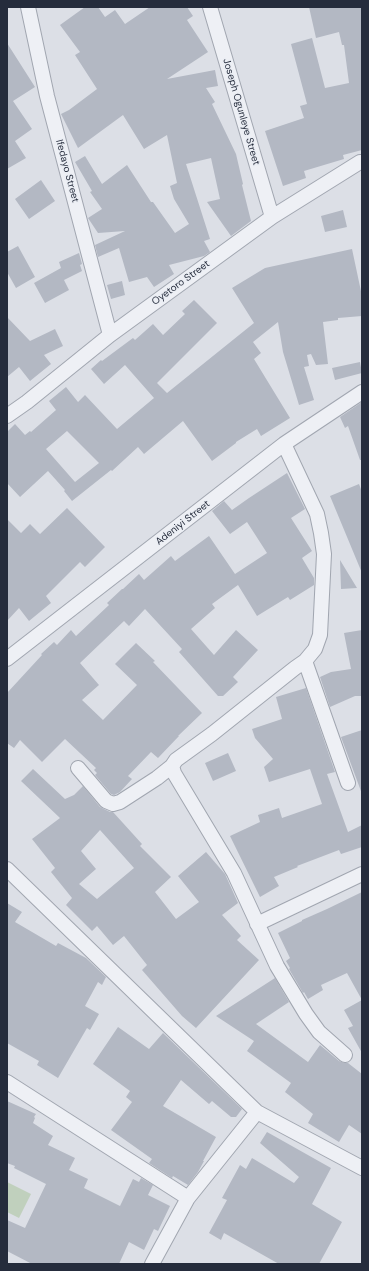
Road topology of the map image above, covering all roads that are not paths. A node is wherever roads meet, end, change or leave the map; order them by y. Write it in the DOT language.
graph roads {
  1 [pos="28,7"];
  2 [pos="210,7"];
  3 [pos="361,166"];
  4 [pos="272,217"];
  5 [pos="110,335"];
  6 [pos="362,392"];
  7 [pos="7,416"];
  8 [pos="284,444"];
  9 [pos="7,659"];
  10 [pos="305,661"];
  11 [pos="172,766"];
  12 [pos="78,768"];
  13 [pos="348,783"];
  14 [pos="7,869"];
  15 [pos="362,874"];
  16 [pos="257,924"];
  17 [pos="345,1055"];
  18 [pos="7,1082"];
  19 [pos="257,1112"];
  20 [pos="362,1168"];
  21 [pos="188,1198"];
  22 [pos="152,1264"];
  1 -- 5 [label="street, Ifedayo Street"];
  2 -- 4 [label="street, Joseph Ogunleye Street"];
  3 -- 4 [label="street, Oyetoro Street"];
  4 -- 5 [label="street, Oyetoro Street"];
  5 -- 7 [label="street, Oyetoro Street"];
  6 -- 8 [label="street, Adeniyi Street"];
  8 -- 9 [label="street, Adeniyi Street"];
  8 -- 10 [label="street"];
  10 -- 11 [label="street"];
  10 -- 13 [label="street"];
  11 -- 12 [label="street"];
  11 -- 16 [label="street"];
  14 -- 19 [label="street"];
  15 -- 16 [label="street"];
  16 -- 17 [label="street"];
  18 -- 21 [label="street"];
  19 -- 20 [label="street"];
  19 -- 21 [label="street"];
  21 -- 22 [label="street"];
}
